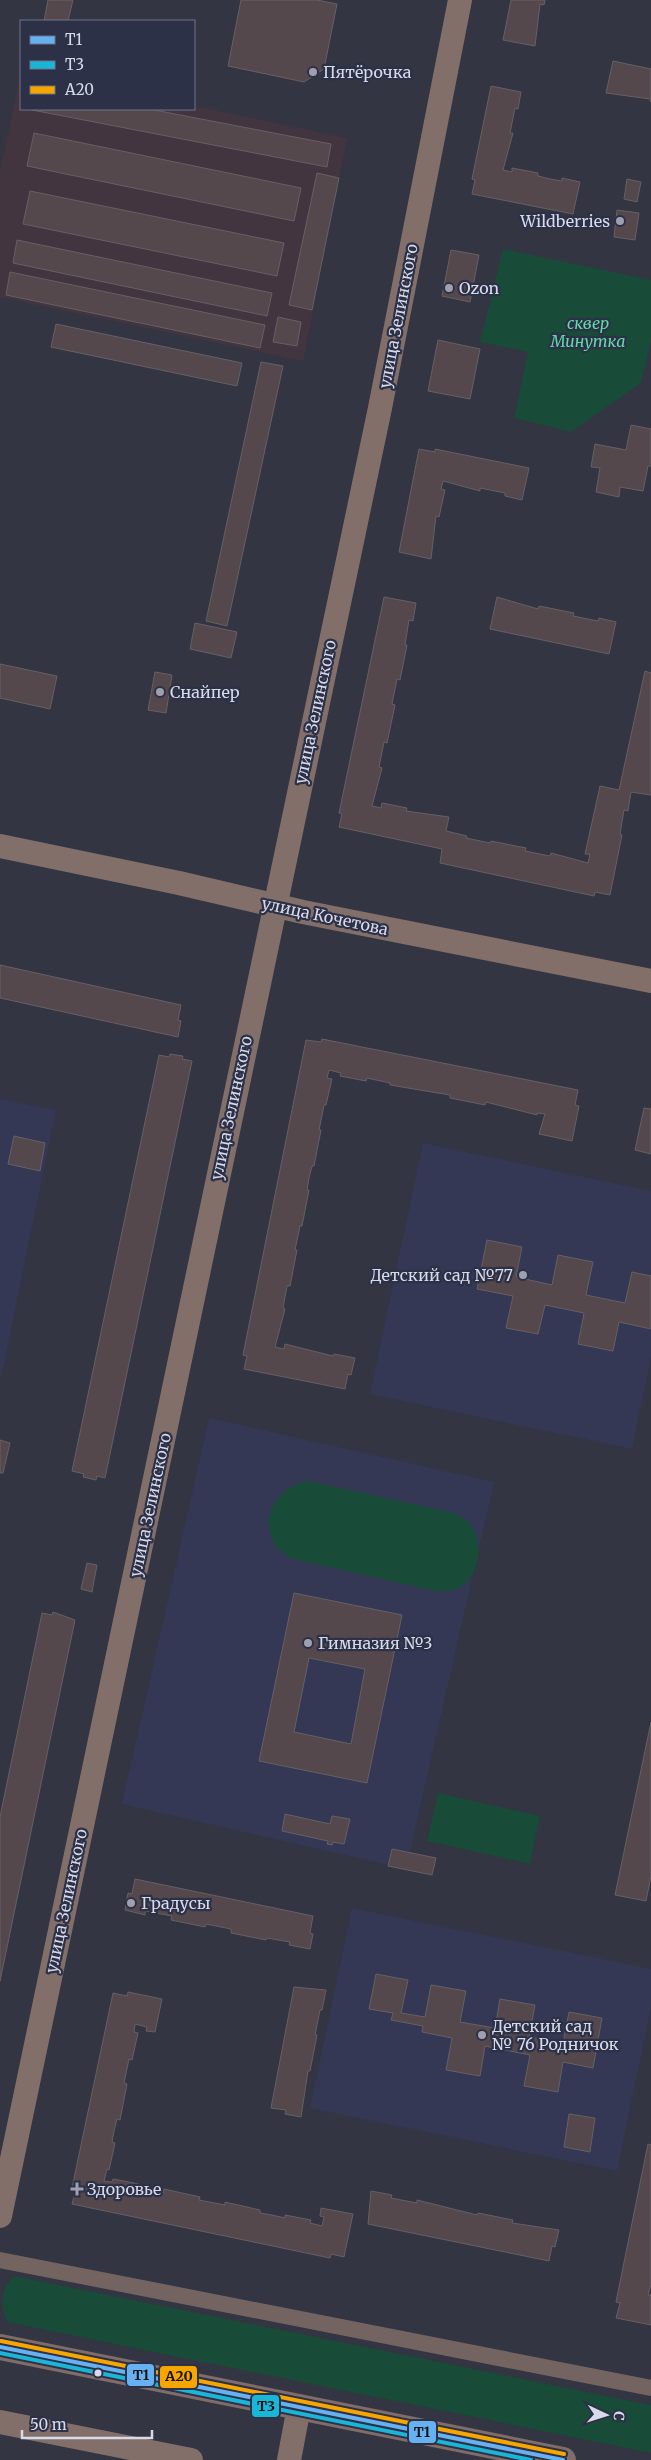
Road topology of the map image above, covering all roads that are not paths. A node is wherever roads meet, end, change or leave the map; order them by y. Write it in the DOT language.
graph roads {
  1 [pos="460,0"];
  2 [pos="0,846"];
  3 [pos="274,906"];
  4 [pos="651,981"];
  5 [pos="0,2216"];
  6 [pos="0,2260"];
  7 [pos="0,2347"];
  8 [pos="651,2388"];
  9 [pos="299,2407"];
  10 [pos="0,2422"];
  11 [pos="191,2460"];
  12 [pos="289,2460"];
  13 [pos="563,2460"];
  1 -- 3 [label="street, улица Зелинского"];
  2 -- 3 [label="street, улица Кочетова"];
  3 -- 4 [label="street, улица Кочетова"];
  3 -- 5 [label="street, улица Зелинского"];
  6 -- 8 [label="street"];
  7 -- 9 [label="main road"];
  9 -- 12 [label="street"];
  9 -- 13 [label="main road"];
  10 -- 11 [label="street"];
}
